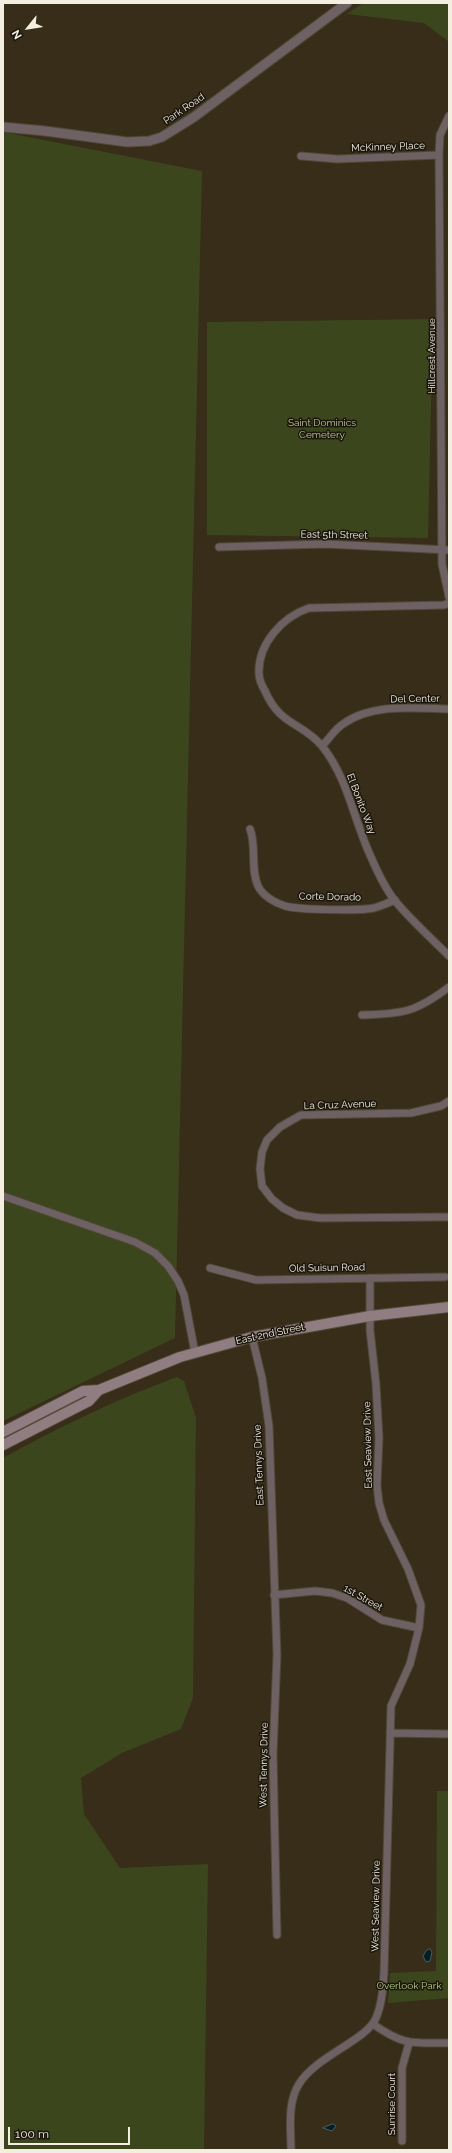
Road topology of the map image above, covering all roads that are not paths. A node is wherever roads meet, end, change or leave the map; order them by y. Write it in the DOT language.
graph roads {
  1 [pos="347,3"];
  2 [pos="449,116"];
  3 [pos="3,127"];
  4 [pos="439,155"];
  5 [pos="301,156"];
  6 [pos="445,276"];
  7 [pos="445,368"];
  8 [pos="446,457"];
  9 [pos="219,546"];
  10 [pos="446,549"];
  11 [pos="449,597"];
  12 [pos="449,603"];
  13 [pos="449,709"];
  14 [pos="322,746"];
  15 [pos="250,829"];
  16 [pos="395,900"];
  17 [pos="449,956"];
  18 [pos="449,987"];
  19 [pos="362,1015"];
  20 [pos="449,1102"];
  21 [pos="3,1196"];
  22 [pos="449,1217"];
  23 [pos="210,1268"];
  24 [pos="445,1276"];
  25 [pos="370,1278"];
  26 [pos="449,1307"];
  27 [pos="370,1316"];
  28 [pos="252,1337"];
  29 [pos="195,1353"];
  30 [pos="99,1390"];
  31 [pos="3,1432"];
  32 [pos="3,1445"];
  33 [pos="274,1595"];
  34 [pos="419,1628"];
  35 [pos="390,1733"];
  36 [pos="449,1734"];
  37 [pos="277,1935"];
  38 [pos="373,2024"];
  39 [pos="409,2043"];
  40 [pos="449,2043"];
  41 [pos="402,2141"];
  42 [pos="291,2150"];
  1 -- 3 [label="street, Park Road"];
  2 -- 4 [label="street, Hillcrest Avenue"];
  4 -- 5 [label="street, McKinney Place"];
  4 -- 6 [label="street, Hillcrest Avenue"];
  6 -- 7 [label="street, Hillcrest Avenue"];
  7 -- 8 [label="street, Hillcrest Avenue"];
  8 -- 10 [label="street, Hillcrest Avenue"];
  9 -- 10 [label="street, East 5th Street"];
  10 -- 11 [label="street, Hillcrest Avenue"];
  12 -- 14 [label="street, El Bonito Way"];
  13 -- 14 [label="street, Del Center"];
  14 -- 16 [label="street, El Bonito Way"];
  15 -- 16 [label="street, Corte Dorado"];
  16 -- 17 [label="street, El Bonito Way"];
  18 -- 19 [label="street"];
  20 -- 22 [label="street, La Cruz Avenue"];
  21 -- 29 [label="street"];
  23 -- 25 [label="street, Old Suisun Road"];
  24 -- 25 [label="street, Old Suisun Road"];
  25 -- 27 [label="street, East Seaview Drive"];
  26 -- 27 [label="main road, East 2nd Street"];
  27 -- 28 [label="main road, East 2nd Street"];
  27 -- 34 [label="street, East Seaview Drive"];
  28 -- 29 [label="main road, East 2nd Street"];
  28 -- 33 [label="street, East Tennys Drive"];
  29 -- 30 [label="main road, East 2nd Street"];
  30 -- 31 [label="main road, East 2nd Street"];
  30 -- 32 [label="main road, East 2nd Street"];
  33 -- 34 [label="street, 1st Street"];
  33 -- 37 [label="street, West Tennys Drive"];
  34 -- 35 [label="street, West Seaview Drive"];
  35 -- 36 [label="street"];
  35 -- 38 [label="street, West Seaview Drive"];
  38 -- 39 [label="street"];
  38 -- 42 [label="street"];
  39 -- 40 [label="street"];
  39 -- 41 [label="street, Sunrise Court"];
}
